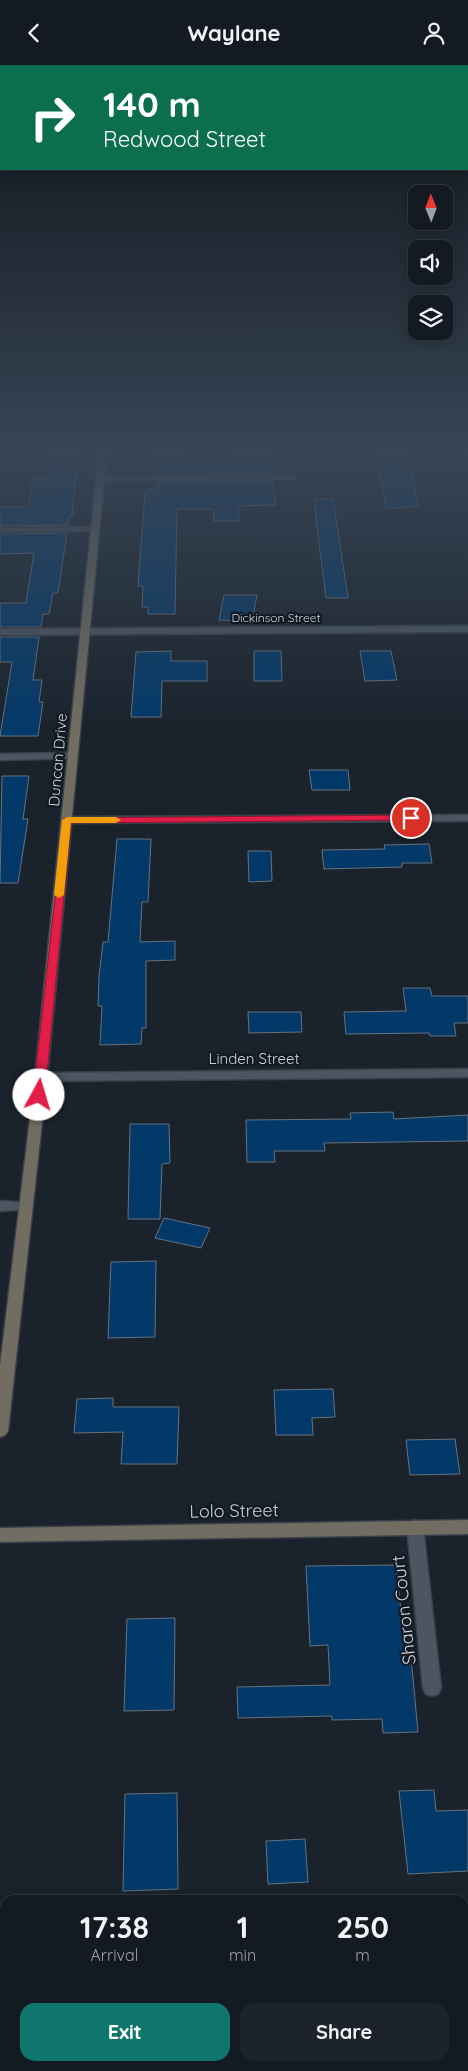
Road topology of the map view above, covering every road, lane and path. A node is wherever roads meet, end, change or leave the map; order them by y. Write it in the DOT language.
graph roads {
  1 [pos="93,544"];
  2 [pos="468,629"];
  3 [pos="84,631"];
  4 [pos="0,632"];
  5 [pos="74,756"];
  6 [pos="0,757"];
  7 [pos="468,817"];
  8 [pos="67,820"];
  9 [pos="468,1073"];
  10 [pos="41,1077"];
  11 [pos="0,1206"];
  12 [pos="26,1206"];
  13 [pos="0,1431"];
  14 [pos="416,1527"];
  15 [pos="468,1527"];
  16 [pos="0,1535"];
  17 [pos="432,1688"];
  1 -- 3 [label="street, Duncan Drive"];
  2 -- 3 [label="street, Dickinson Street"];
  3 -- 4 [label="street, Dickinson Street"];
  3 -- 5 [label="street, Duncan Drive"];
  5 -- 6 [label="street"];
  5 -- 8 [label="street, Duncan Drive"];
  7 -- 8 [label="street"];
  8 -- 10 [label="street, Duncan Drive"];
  9 -- 10 [label="street, Linden Street"];
  10 -- 12 [label="street, Duncan Drive"];
  11 -- 12 [label="street"];
  12 -- 13 [label="street, Duncan Drive"];
  14 -- 15 [label="street, Lolo Street"];
  14 -- 16 [label="street, Lolo Street"];
  14 -- 17 [label="street, Sharon Court"];
}
